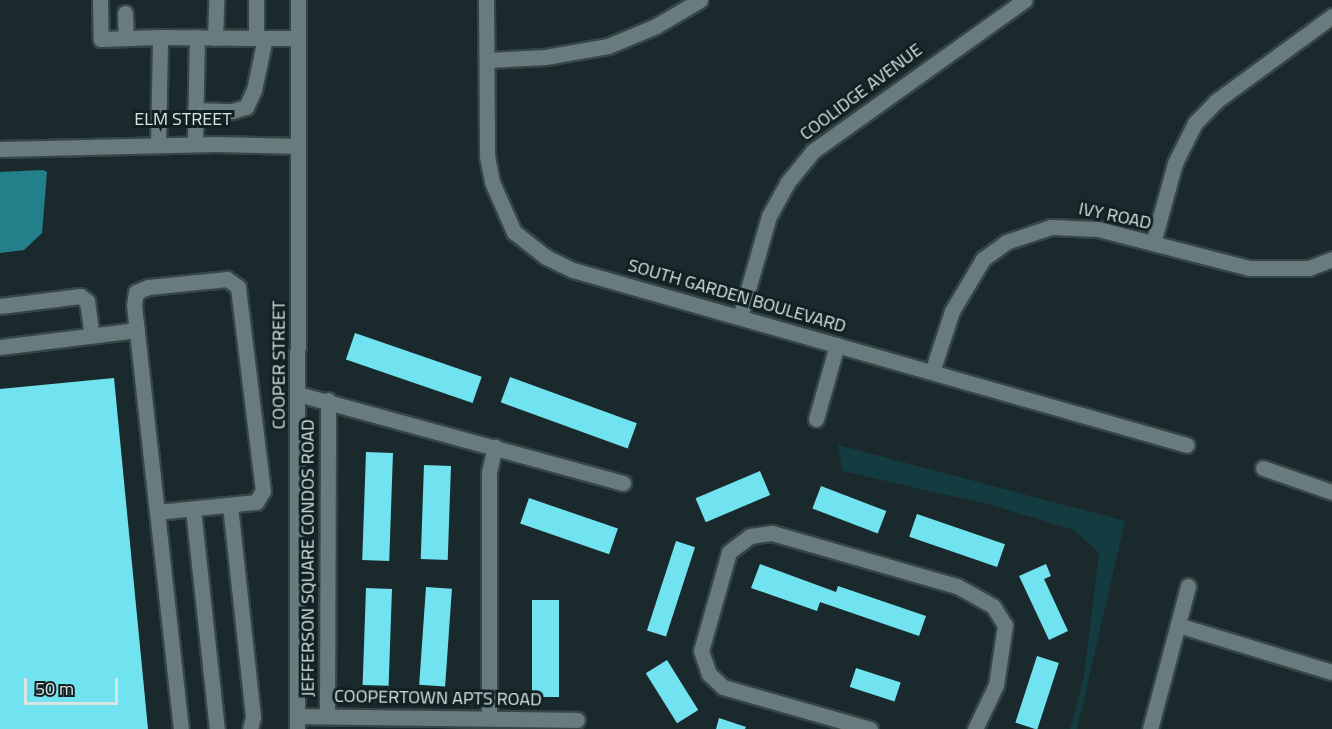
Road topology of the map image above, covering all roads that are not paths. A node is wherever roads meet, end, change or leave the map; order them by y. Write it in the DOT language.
graph roads {
  1 [pos="100,0"];
  2 [pos="216,0"];
  3 [pos="256,0"];
  4 [pos="298,0"];
  5 [pos="486,0"];
  6 [pos="700,0"];
  7 [pos="1025,0"];
  8 [pos="125,5"];
  9 [pos="1332,16"];
  10 [pos="160,37"];
  11 [pos="197,37"];
  12 [pos="126,38"];
  13 [pos="215,38"];
  14 [pos="261,38"];
  15 [pos="297,38"];
  16 [pos="488,60"];
  17 [pos="195,110"];
  18 [pos="195,139"];
  19 [pos="158,142"];
  20 [pos="297,144"];
  21 [pos="0,149"];
  22 [pos="1153,243"];
  23 [pos="1332,258"];
  24 [pos="0,306"];
  25 [pos="740,317"];
  26 [pos="137,330"];
  27 [pos="92,336"];
  28 [pos="837,345"];
  29 [pos="0,347"];
  30 [pos="932,372"];
  31 [pos="298,394"];
  32 [pos="328,400"];
  33 [pos="816,419"];
  34 [pos="1187,445"];
  35 [pos="495,447"];
  36 [pos="1263,468"];
  37 [pos="623,483"];
  38 [pos="1332,492"];
  39 [pos="230,505"];
  40 [pos="193,509"];
  41 [pos="157,512"];
  42 [pos="1188,586"];
  43 [pos="1178,625"];
  44 [pos="1332,672"];
  45 [pos="327,716"];
  46 [pos="489,718"];
  47 [pos="578,720"];
  48 [pos="297,723"];
  49 [pos="827,726"];
  50 [pos="181,729"];
  51 [pos="217,729"];
  52 [pos="250,729"];
  53 [pos="870,729"];
  54 [pos="975,729"];
  55 [pos="1150,729"];
  1 -- 12 [label="street"];
  2 -- 13 [label="street"];
  3 -- 14 [label="street"];
  4 -- 15 [label="street, COOPER STREET"];
  5 -- 16 [label="street, SOUTH GARDEN BOULEVARD"];
  6 -- 16 [label="street"];
  7 -- 25 [label="street, COOLIDGE AVENUE"];
  8 -- 12 [label="street"];
  9 -- 22 [label="street"];
  10 -- 11 [label="street"];
  10 -- 12 [label="street"];
  10 -- 19 [label="street"];
  11 -- 13 [label="street"];
  11 -- 17 [label="street"];
  13 -- 14 [label="street"];
  14 -- 15 [label="street"];
  14 -- 17 [label="street"];
  15 -- 20 [label="street, COOPER STREET"];
  16 -- 25 [label="street, SOUTH GARDEN BOULEVARD"];
  17 -- 18 [label="street"];
  18 -- 19 [label="street, ELM STREET"];
  18 -- 20 [label="street, ELM STREET"];
  19 -- 20 [label="street, ELM STREET"];
  19 -- 21 [label="street, ELM STREET"];
  20 -- 31 [label="street, COOPER STREET"];
  22 -- 23 [label="street, IVY ROAD"];
  22 -- 30 [label="street, IVY ROAD"];
  24 -- 27 [label="street"];
  25 -- 28 [label="street, SOUTH GARDEN BOULEVARD"];
  26 -- 27 [label="street"];
  26 -- 39 [label="street"];
  26 -- 41 [label="street"];
  27 -- 29 [label="street"];
  28 -- 30 [label="street, SOUTH GARDEN BOULEVARD"];
  28 -- 33 [label="street"];
  30 -- 34 [label="street, SOUTH GARDEN BOULEVARD"];
  31 -- 32 [label="street, JEFFERSON SQUARE CONDOS ROAD"];
  31 -- 48 [label="street, COOPER STREET"];
  32 -- 35 [label="street, JEFFERSON SQUARE CONDOS ROAD"];
  32 -- 45 [label="street, JEFFERSON SQUARE CONDOS ROAD"];
  35 -- 37 [label="street, JEFFERSON SQUARE CONDOS ROAD"];
  35 -- 46 [label="street"];
  36 -- 38 [label="street"];
  39 -- 40 [label="street"];
  39 -- 52 [label="street"];
  40 -- 41 [label="street"];
  40 -- 51 [label="street"];
  41 -- 50 [label="street"];
  42 -- 43 [label="street"];
  43 -- 44 [label="street"];
  43 -- 55 [label="street"];
  45 -- 46 [label="street, COOPERTOWN APTS ROAD"];
  45 -- 48 [label="street, COOPERTOWN APTS ROAD"];
  46 -- 47 [label="street, COOPERTOWN APTS ROAD"];
  49 -- 53 [label="street"];
  49 -- 54 [label="street"];
}
